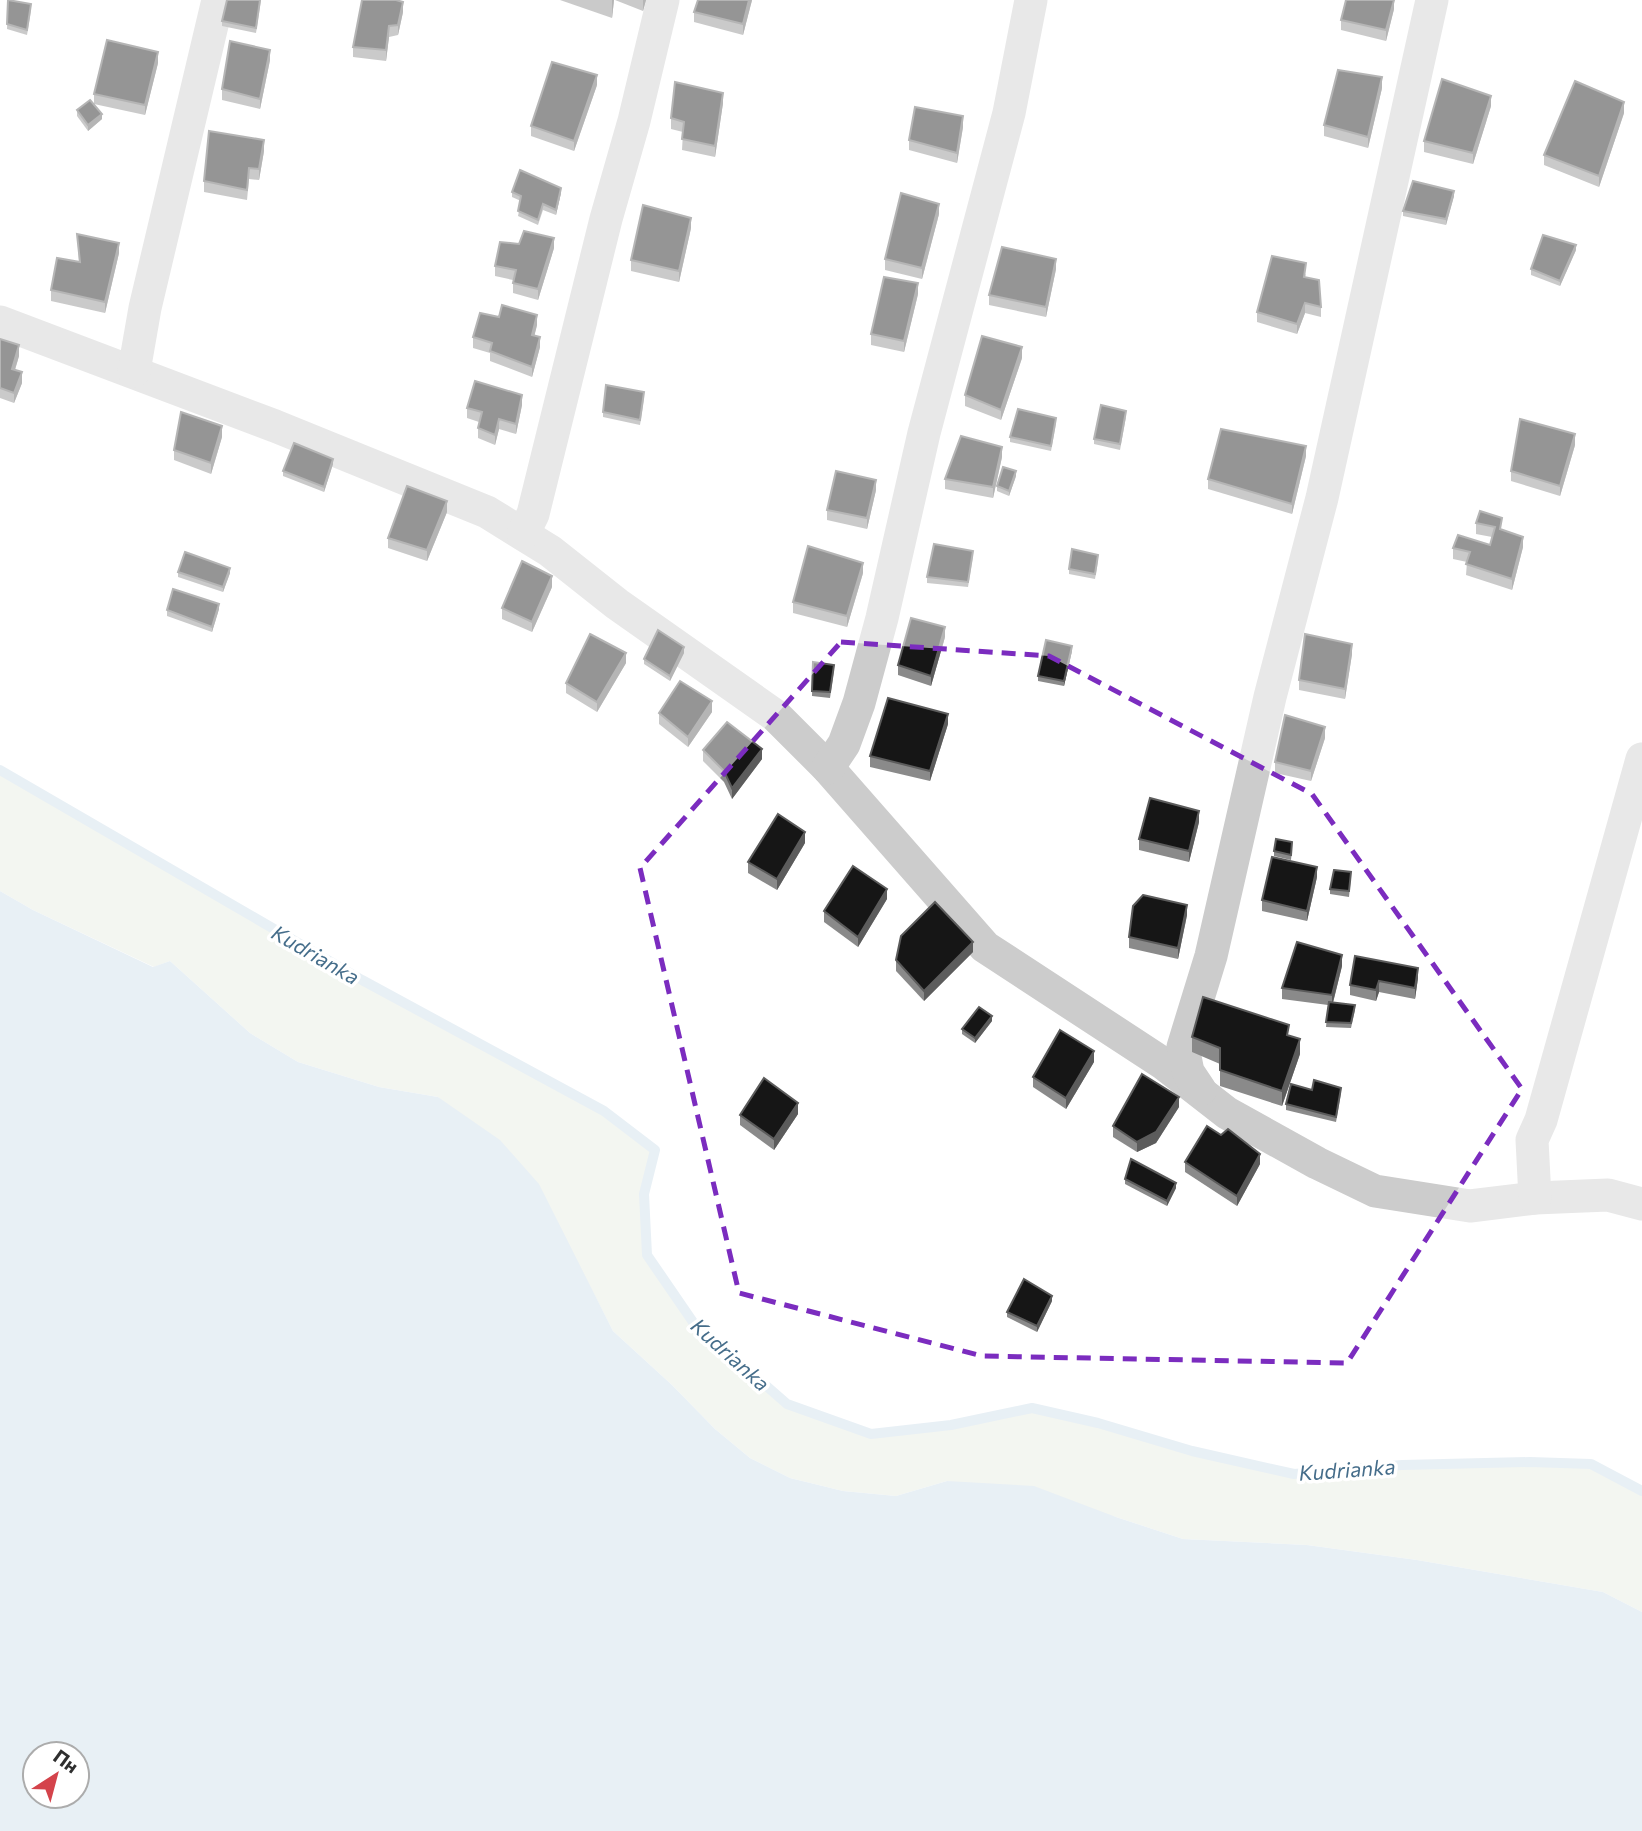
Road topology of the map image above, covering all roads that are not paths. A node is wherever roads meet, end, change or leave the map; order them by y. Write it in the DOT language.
graph roads {
  1 [pos="218,0"];
  2 [pos="663,0"];
  3 [pos="1031,0"];
  4 [pos="1432,0"];
  5 [pos="0,322"];
  6 [pos="134,371"];
  7 [pos="523,534"];
  8 [pos="1642,759"];
  9 [pos="828,768"];
  10 [pos="1203,1096"];
  11 [pos="1535,1198"];
  12 [pos="1642,1204"];
  1 -- 6 [label="street"];
  2 -- 7 [label="street"];
  3 -- 9 [label="street"];
  4 -- 10 [label="street"];
  5 -- 6 [label="street"];
  6 -- 7 [label="street"];
  7 -- 9 [label="street"];
  8 -- 11 [label="street"];
  9 -- 10 [label="street"];
  10 -- 11 [label="street"];
  11 -- 12 [label="street"];
}
